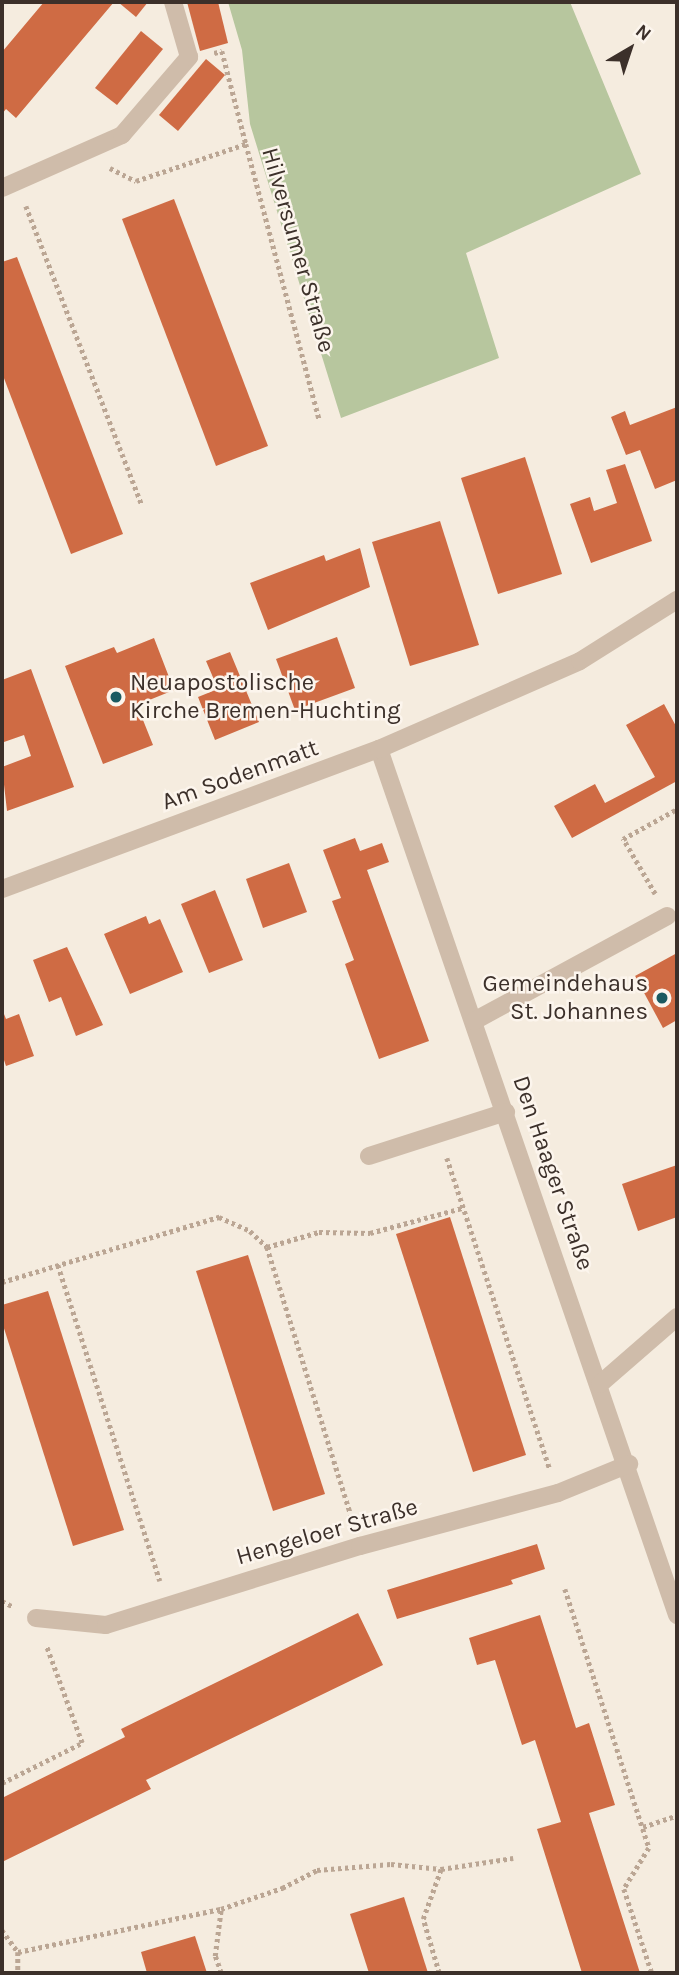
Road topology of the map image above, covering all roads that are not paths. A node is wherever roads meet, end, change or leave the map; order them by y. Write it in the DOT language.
graph roads {
  1 [pos="173,2"];
  2 [pos="9,185"];
  3 [pos="677,600"];
  4 [pos="379,749"];
  5 [pos="2,889"];
  6 [pos="667,916"];
  7 [pos="474,1021"];
  8 [pos="506,1112"];
  9 [pos="369,1156"];
  10 [pos="677,1317"];
  11 [pos="600,1384"];
  12 [pos="629,1464"];
  13 [pos="677,1615"];
  14 [pos="36,1618"];
  1 -- 2 [label="street"];
  3 -- 4 [label="street, Am Sodenmatt"];
  4 -- 5 [label="street, Am Sodenmatt"];
  4 -- 7 [label="street, Den Haager Straße"];
  6 -- 7 [label="street"];
  7 -- 8 [label="street, Den Haager Straße"];
  8 -- 9 [label="street"];
  8 -- 11 [label="street, Den Haager Straße"];
  10 -- 11 [label="street"];
  11 -- 12 [label="street, Den Haager Straße"];
  12 -- 13 [label="street, Den Haager Straße"];
  12 -- 14 [label="street, Hengeloer Straße"];
}
